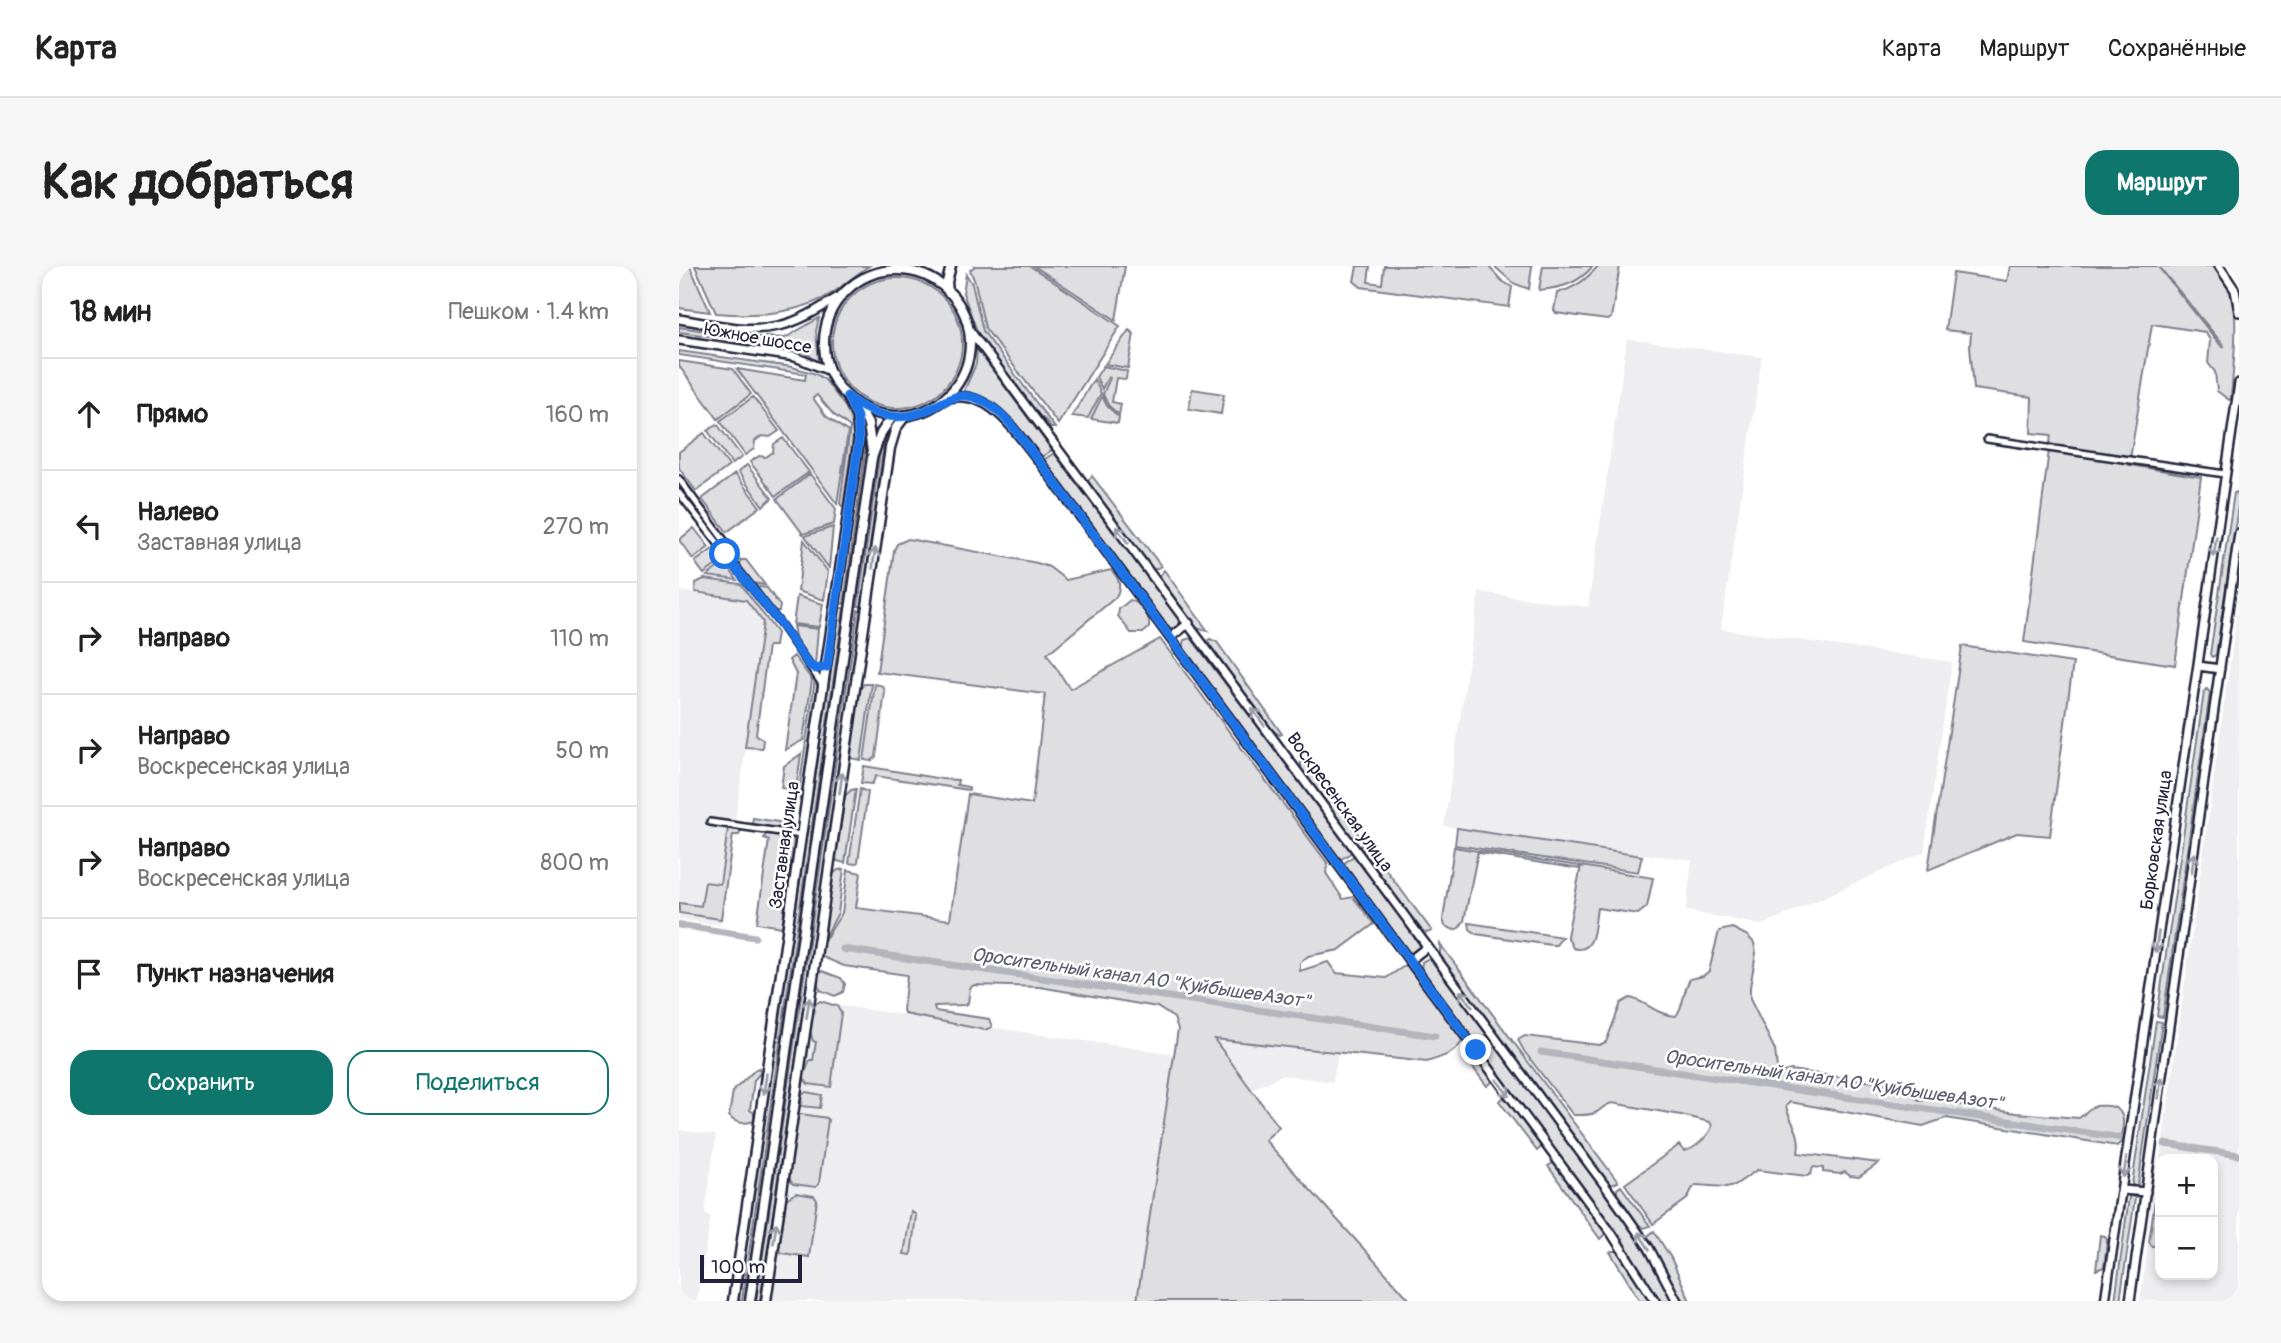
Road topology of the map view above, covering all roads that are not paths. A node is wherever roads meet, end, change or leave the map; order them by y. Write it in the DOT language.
graph roads {
  1 [pos="951,266"];
  2 [pos="2219,266"];
  3 [pos="894,268"];
  4 [pos="846,292"];
  5 [pos="948,292"];
  6 [pos="2239,312"];
  7 [pos="679,319"];
  8 [pos="968,328"];
  9 [pos="679,340"];
  10 [pos="829,370"];
  11 [pos="2239,383"];
  12 [pos="847,396"];
  13 [pos="945,399"];
  14 [pos="857,404"];
  15 [pos="905,416"];
  16 [pos="893,417"];
  17 [pos="1987,439"];
  18 [pos="872,458"];
  19 [pos="2225,474"];
  20 [pos="679,479"];
  21 [pos="679,493"];
  22 [pos="2239,533"];
  23 [pos="733,562"];
  24 [pos="1189,623"];
  25 [pos="1170,638"];
  26 [pos="809,665"];
  27 [pos="2198,666"];
  28 [pos="827,667"];
  29 [pos="2220,669"];
  30 [pos="824,687"];
  31 [pos="710,822"];
  32 [pos="801,835"];
  33 [pos="786,944"];
  34 [pos="802,946"];
  35 [pos="1427,947"];
  36 [pos="1409,961"];
  37 [pos="2122,1190"];
  38 [pos="2145,1192"];
  39 [pos="733,1301"];
  40 [pos="750,1301"];
  41 [pos="766,1301"];
  42 [pos="1654,1301"];
  43 [pos="1677,1301"];
  44 [pos="2105,1301"];
  45 [pos="2130,1301"];
  1 -- 5 [label="main road"];
  2 -- 6 [label="main road"];
  3 -- 4 [label="main road"];
  3 -- 5 [label="main road"];
  4 -- 7 [label="main road, Южное шоссе"];
  4 -- 10 [label="main road"];
  5 -- 8 [label="main road"];
  8 -- 13 [label="main road"];
  24 -- 8 [label="main road, Воскресенская улица, one-way"];
  9 -- 10 [label="main road, Южное шоссе"];
  10 -- 12 [label="main road"];
  11 -- 19 [label="main road, Борковская улица"];
  12 -- 14 [label="main road"];
  12 -- 28 [label="main road, Заставная улица"];
  13 -- 15 [label="main road"];
  13 -- 25 [label="main road"];
  14 -- 16 [label="main road"];
  14 -- 18 [label="main road, Заставная улица"];
  15 -- 16 [label="main road"];
  41 -- 15 [label="main road, one-way"];
  16 -- 18 [label="main road, Заставная улица"];
  17 -- 19 [label="street"];
  18 -- 34 [label="main road, Заставная улица"];
  19 -- 27 [label="main road, Борковская улица, one-way"];
  20 -- 23 [label="street"];
  21 -- 23 [label="street"];
  22 -- 29 [label="main road"];
  23 -- 26 [label="street"];
  24 -- 25 [label="main road"];
  35 -- 24 [label="main road, Воскресенская улица, one-way"];
  25 -- 36 [label="main road"];
  26 -- 28 [label="street"];
  26 -- 30 [label="street"];
  27 -- 29 [label="main road"];
  27 -- 37 [label="main road, Борковская улица, one-way"];
  28 -- 30 [label="main road, Заставная улица"];
  38 -- 29 [label="main road, one-way"];
  30 -- 32 [label="main road, Заставная улица"];
  31 -- 32 [label="street"];
  32 -- 33 [label="main road, Заставная улица"];
  33 -- 34 [label="main road"];
  33 -- 39 [label="main road, Заставная улица, one-way"];
  34 -- 40 [label="main road, Заставная улица"];
  35 -- 36 [label="main road"];
  43 -- 35 [label="main road, Воскресенская улица, one-way"];
  36 -- 42 [label="main road, one-way"];
  37 -- 38 [label="main road"];
  37 -- 44 [label="main road, Борковская улица"];
  38 -- 45 [label="main road"];
}
